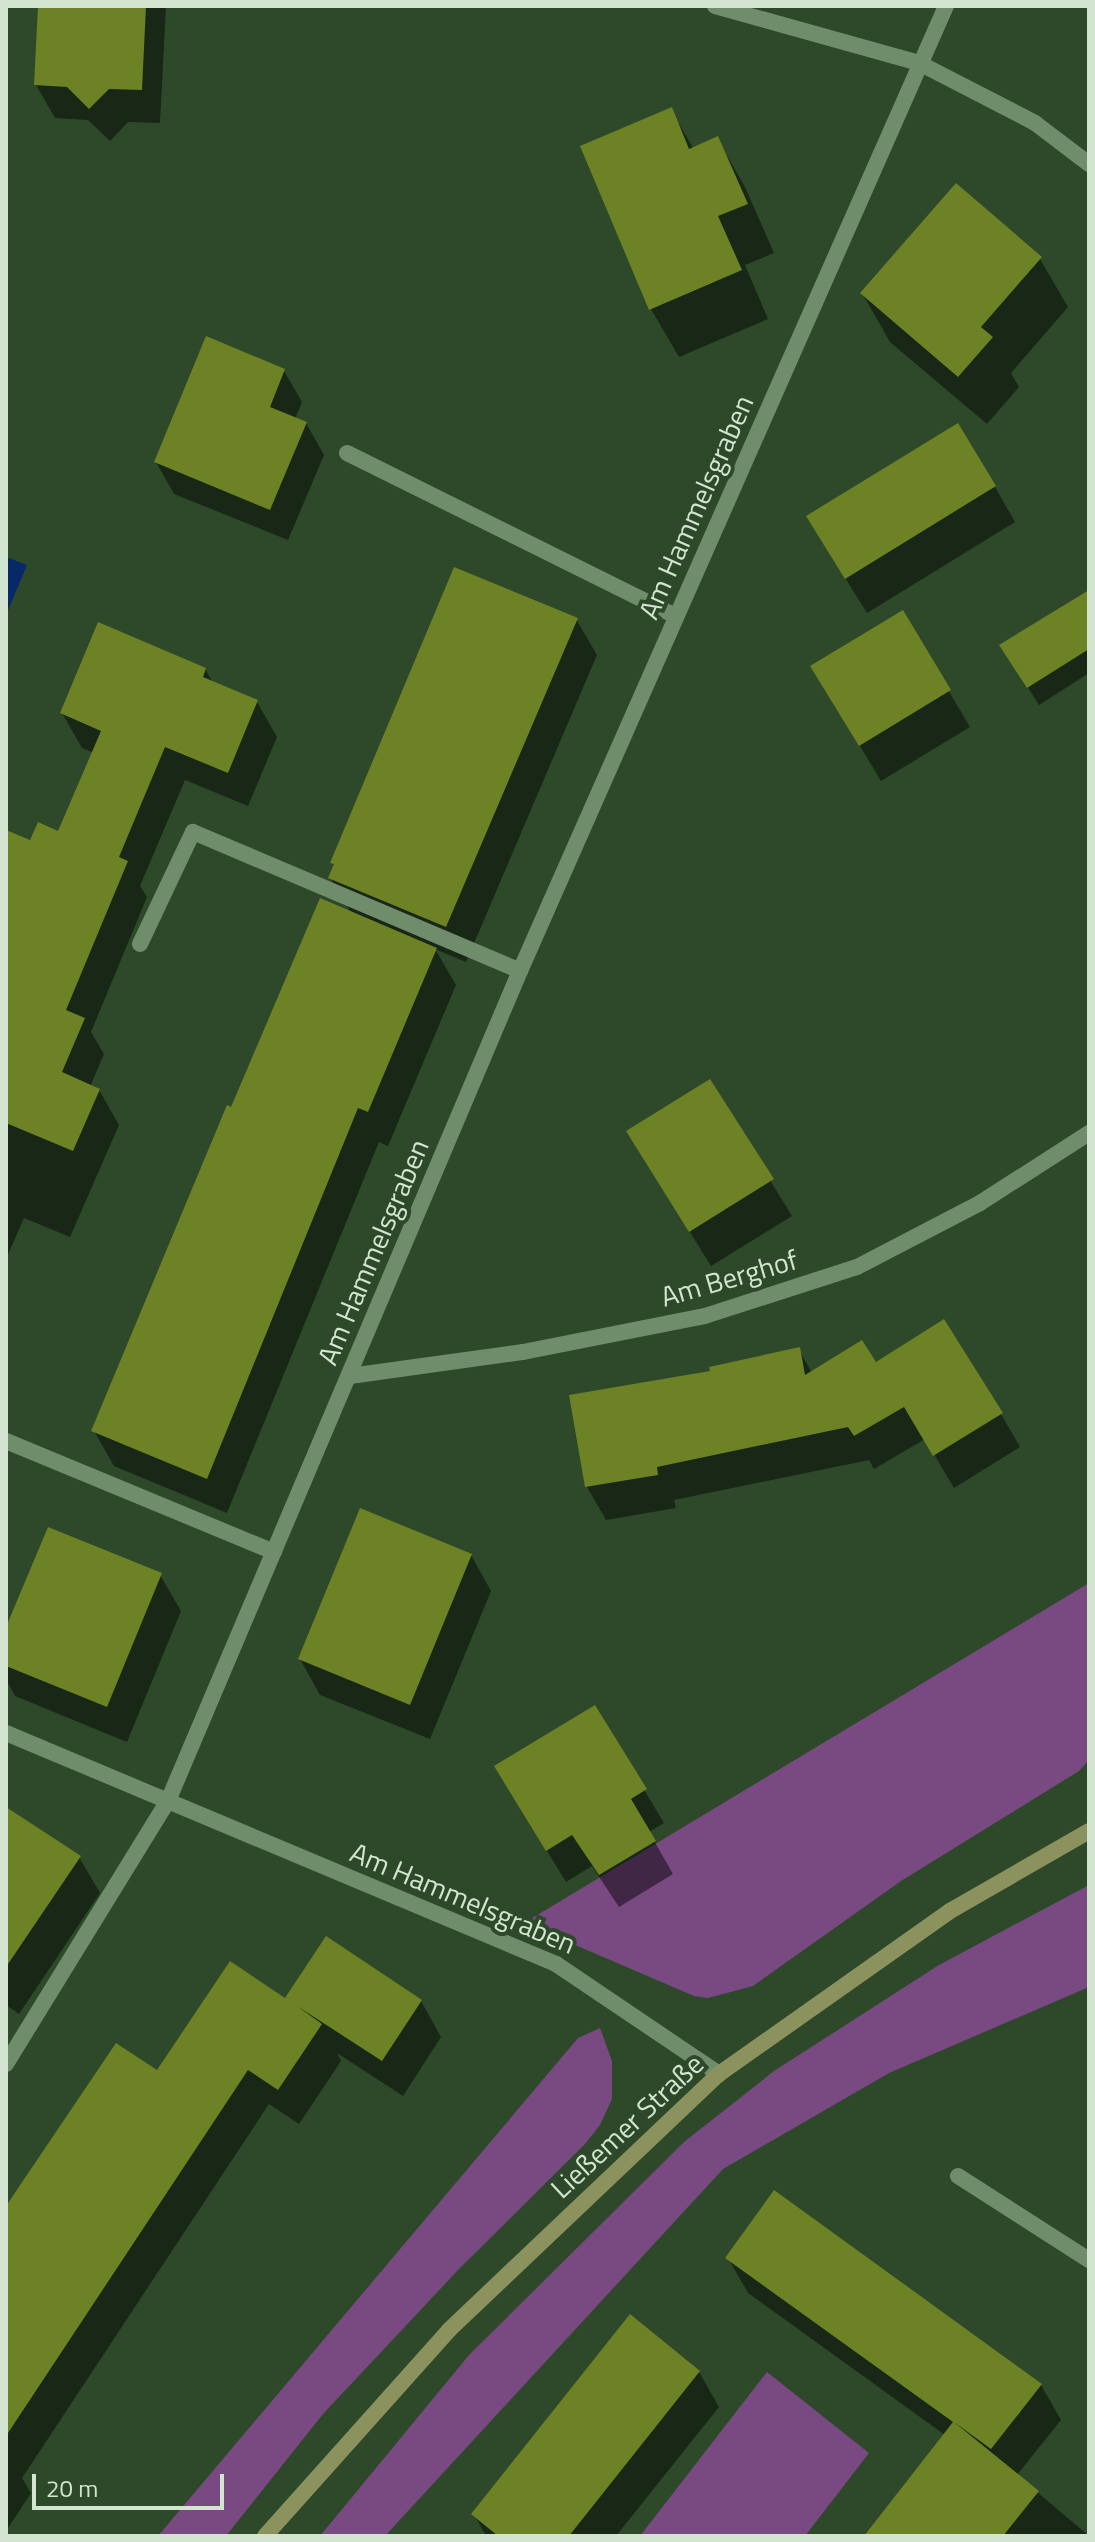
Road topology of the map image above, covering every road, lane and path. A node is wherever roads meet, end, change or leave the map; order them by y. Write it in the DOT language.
graph roads {
  1 [pos="715,6"];
  2 [pos="946,6"];
  3 [pos="919,63"];
  4 [pos="1089,164"];
  5 [pos="347,453"];
  6 [pos="676,616"];
  7 [pos="140,944"];
  8 [pos="520,971"];
  9 [pos="1089,1133"];
  10 [pos="350,1376"];
  11 [pos="6,1441"];
  12 [pos="274,1552"];
  13 [pos="6,1733"];
  14 [pos="168,1801"];
  15 [pos="1089,1831"];
  16 [pos="8,2055"];
  17 [pos="719,2074"];
  18 [pos="958,2176"];
  19 [pos="1089,2260"];
  20 [pos="265,2536"];
  1 -- 3 [label="street"];
  2 -- 3 [label="street, Am Hammelsgraben"];
  3 -- 4 [label="street"];
  3 -- 6 [label="street, Am Hammelsgraben"];
  5 -- 6 [label="street"];
  6 -- 8 [label="street, Am Hammelsgraben"];
  7 -- 8 [label="street"];
  8 -- 10 [label="street, Am Hammelsgraben"];
  9 -- 10 [label="street, Am Berghof"];
  10 -- 12 [label="street, Am Hammelsgraben"];
  11 -- 12 [label="street"];
  12 -- 14 [label="street, Am Hammelsgraben"];
  13 -- 14 [label="street, Am Hammelsgraben"];
  14 -- 16 [label="street, Am Hammelsgraben"];
  14 -- 17 [label="street, Am Hammelsgraben"];
  15 -- 17 [label="street, Ließemer Straße"];
  17 -- 20 [label="street, Ließemer Straße"];
  18 -- 19 [label="street"];
}
